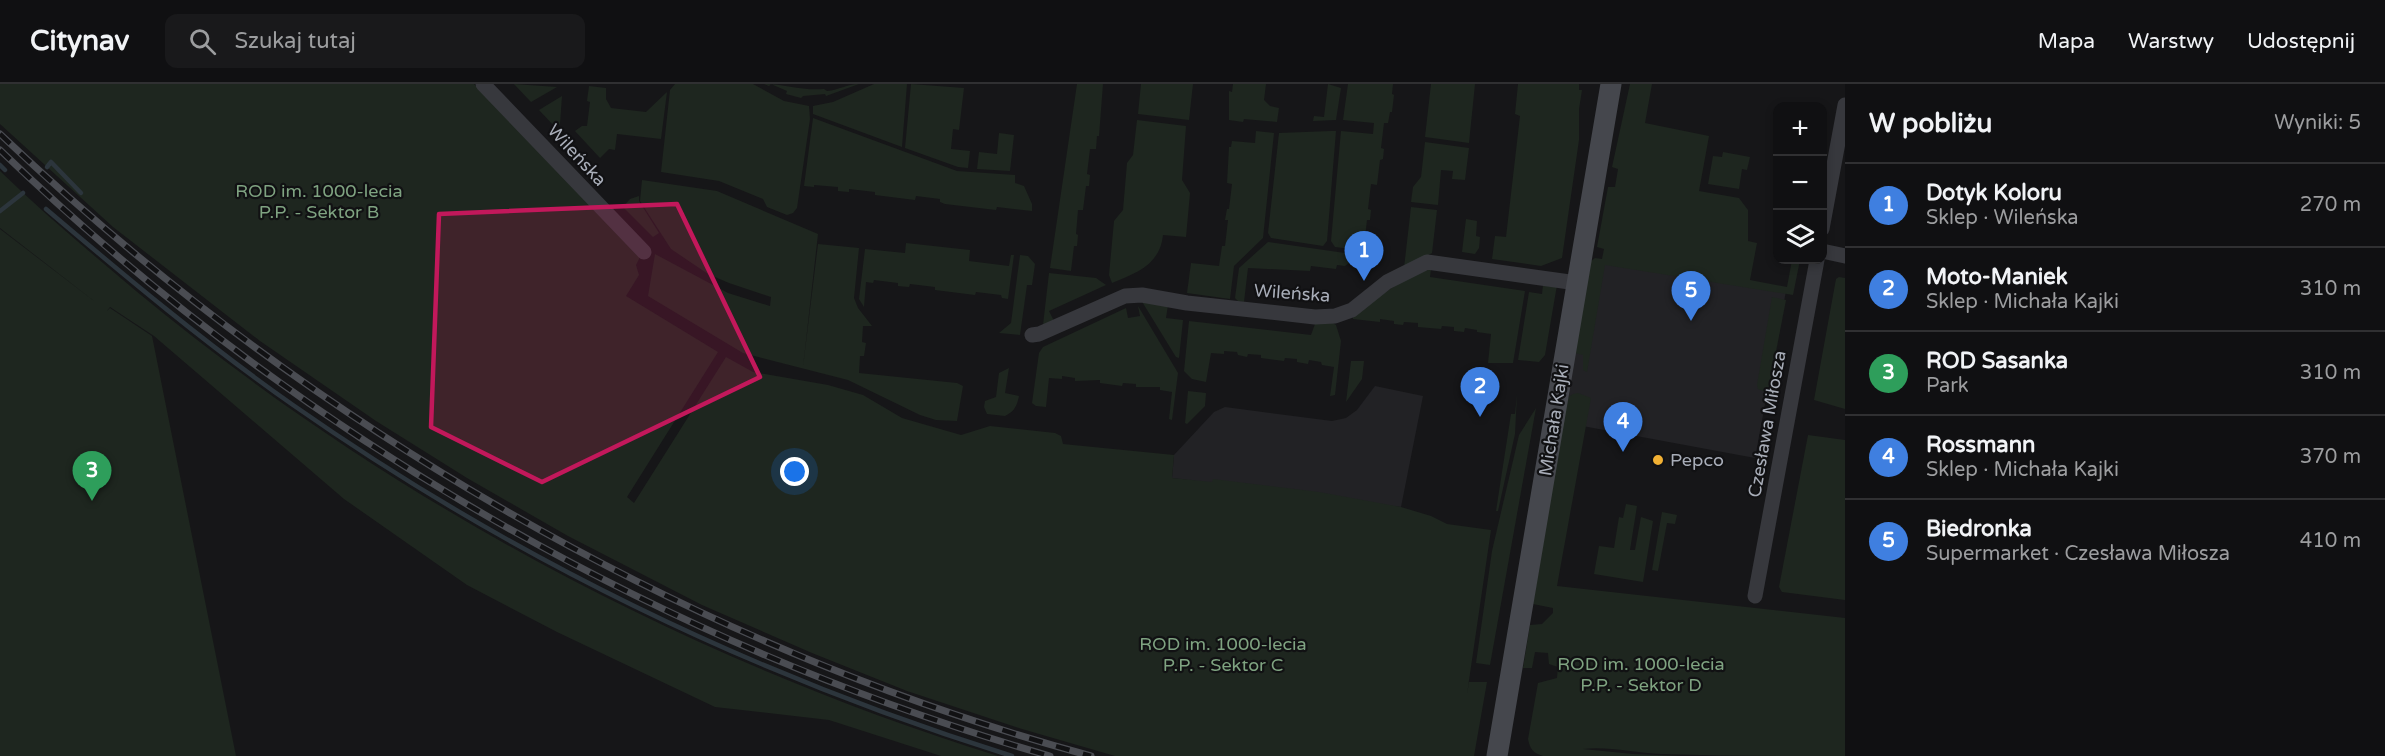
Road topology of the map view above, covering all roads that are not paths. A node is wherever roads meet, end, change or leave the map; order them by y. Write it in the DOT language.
graph roads {
  1 [pos="483,84"];
  2 [pos="1611,84"];
  3 [pos="1845,105"];
  4 [pos="1826,210"];
  5 [pos="644,252"];
  6 [pos="1827,252"];
  7 [pos="1845,256"];
  8 [pos="1816,264"];
  9 [pos="1577,283"];
  10 [pos="1032,335"];
  11 [pos="1755,597"];
  12 [pos="1497,756"];
  1 -- 5 [label="street, Wileńska"];
  2 -- 9 [label="street, Michała Kajki"];
  3 -- 4 [label="street"];
  6 -- 7 [label="street"];
  8 -- 11 [label="street, Czesława Miłosza"];
  9 -- 10 [label="street, Wileńska"];
  9 -- 12 [label="street, Michała Kajki"];
}
